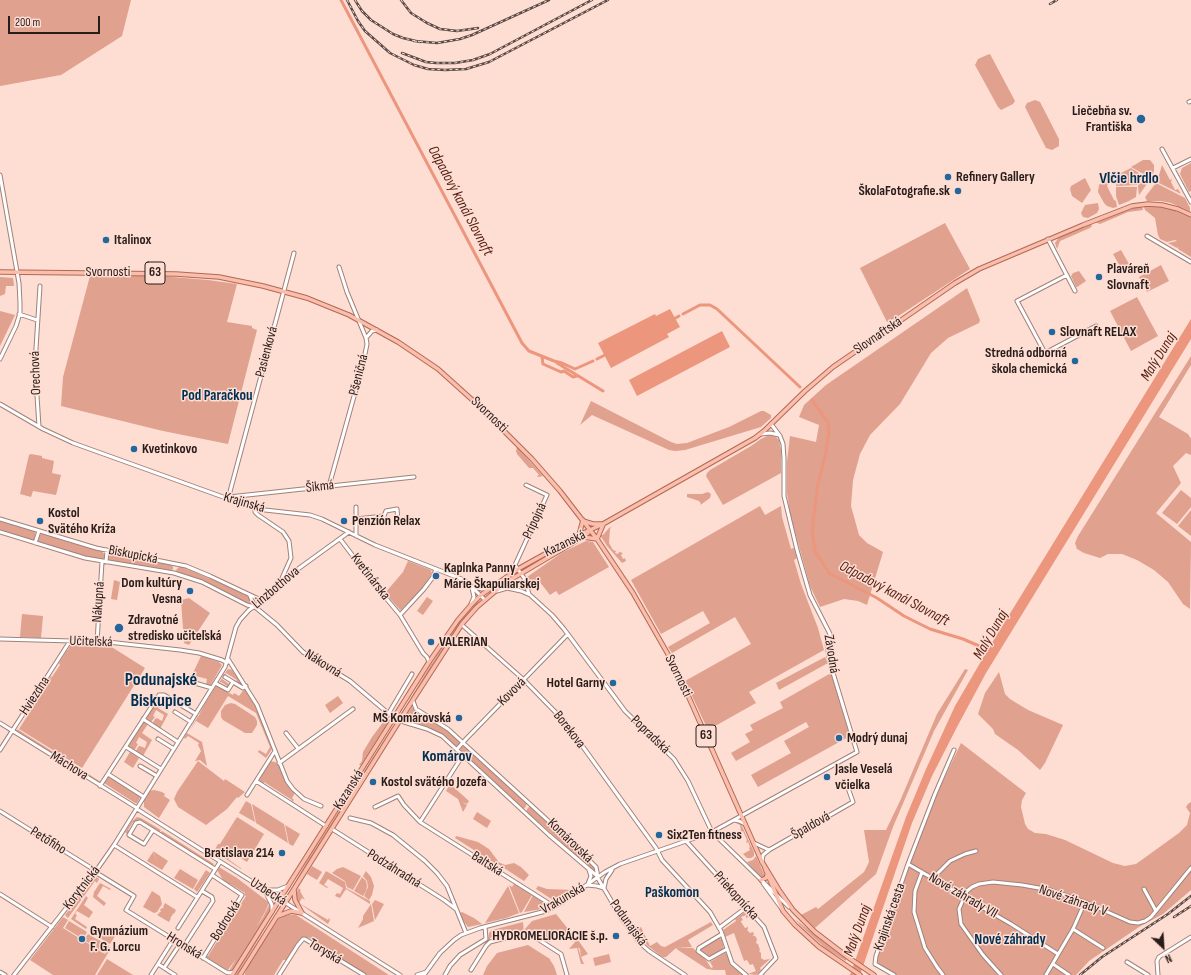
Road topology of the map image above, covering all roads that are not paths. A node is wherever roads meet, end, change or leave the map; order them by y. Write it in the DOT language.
graph roads {
  1 [pos="1162,149"];
  2 [pos="1191,159"];
  3 [pos="1173,168"];
  4 [pos="0,174"];
  5 [pos="1191,202"];
  6 [pos="1191,216"];
  7 [pos="1147,236"];
  8 [pos="1048,240"];
  9 [pos="294,253"];
  10 [pos="1191,262"];
  11 [pos="339,267"];
  12 [pos="17,271"];
  13 [pos="0,272"];
  14 [pos="1067,275"];
  15 [pos="40,286"];
  16 [pos="284,291"];
  17 [pos="1075,291"];
  18 [pos="19,314"];
  19 [pos="37,320"];
  20 [pos="358,320"];
  21 [pos="1096,326"];
  22 [pos="378,330"];
  23 [pos="366,338"];
  24 [pos="0,359"];
  25 [pos="0,404"];
  26 [pos="771,424"];
  27 [pos="39,427"];
  28 [pos="761,434"];
  29 [pos="779,435"];
  30 [pos="414,477"];
  31 [pos="526,485"];
  32 [pos="329,486"];
  33 [pos="228,498"];
  34 [pos="356,507"];
  35 [pos="255,508"];
  36 [pos="0,519"];
  37 [pos="356,519"];
  38 [pos="583,520"];
  39 [pos="398,522"];
  40 [pos="603,524"];
  41 [pos="39,531"];
  42 [pos="591,531"];
  43 [pos="0,532"];
  44 [pos="349,532"];
  45 [pos="579,535"];
  46 [pos="356,536"];
  47 [pos="583,537"];
  48 [pos="340,539"];
  49 [pos="597,539"];
  50 [pos="35,543"];
  51 [pos="107,550"];
  52 [pos="104,562"];
  53 [pos="176,564"];
  54 [pos="436,569"];
  55 [pos="518,569"];
  56 [pos="174,573"];
  57 [pos="521,574"];
  58 [pos="472,587"];
  59 [pos="491,587"];
  60 [pos="277,589"];
  61 [pos="495,592"];
  62 [pos="250,595"];
  63 [pos="481,595"];
  64 [pos="530,595"];
  65 [pos="485,600"];
  66 [pos="263,601"];
  67 [pos="471,605"];
  68 [pos="255,607"];
  69 [pos="400,614"];
  70 [pos="462,625"];
  71 [pos="568,634"];
  72 [pos="0,639"];
  73 [pos="70,641"];
  74 [pos="97,642"];
  75 [pos="435,654"];
  76 [pos="427,657"];
  77 [pos="227,661"];
  78 [pos="429,662"];
  79 [pos="412,674"];
  80 [pos="225,677"];
  81 [pos="524,680"];
  82 [pos="188,681"];
  83 [pos="233,682"];
  84 [pos="215,683"];
  85 [pos="246,686"];
  86 [pos="212,688"];
  87 [pos="413,700"];
  88 [pos="353,709"];
  89 [pos="175,712"];
  90 [pos="196,714"];
  91 [pos="388,715"];
  92 [pos="395,717"];
  93 [pos="143,719"];
  94 [pos="400,720"];
  95 [pos="191,722"];
  96 [pos="0,723"];
  97 [pos="12,731"];
  98 [pos="286,733"];
  99 [pos="158,739"];
  100 [pos="178,742"];
  101 [pos="463,742"];
  102 [pos="126,747"];
  103 [pos="297,747"];
  104 [pos="174,749"];
  105 [pos="457,749"];
  106 [pos="0,750"];
  107 [pos="954,750"];
  108 [pos="275,751"];
  109 [pos="463,755"];
  110 [pos="269,760"];
  111 [pos="279,764"];
  112 [pos="140,766"];
  113 [pos="161,769"];
  114 [pos="108,774"];
  115 [pos="157,776"];
  116 [pos="256,781"];
  117 [pos="100,786"];
  118 [pos="848,788"];
  119 [pos="247,795"];
  120 [pos="144,797"];
  121 [pos="321,806"];
  122 [pos="375,807"];
  123 [pos="137,809"];
  124 [pos="0,811"];
  125 [pos="741,816"];
  126 [pos="350,818"];
  127 [pos="734,820"];
  128 [pos="420,822"];
  129 [pos="745,824"];
  130 [pos="326,826"];
  131 [pos="332,829"];
  132 [pos="153,830"];
  133 [pos="712,832"];
  134 [pos="122,833"];
  135 [pos="129,835"];
  136 [pos="686,841"];
  137 [pos="754,843"];
  138 [pos="114,845"];
  139 [pos="768,850"];
  140 [pos="657,851"];
  141 [pos="976,851"];
  142 [pos="220,862"];
  143 [pos="762,862"];
  144 [pos="908,864"];
  145 [pos="596,867"];
  146 [pos="614,868"];
  147 [pos="1191,868"];
  148 [pos="215,869"];
  149 [pos="589,869"];
  150 [pos="96,872"];
  151 [pos="605,872"];
  152 [pos="922,872"];
  153 [pos="212,875"];
  154 [pos="767,875"];
  155 [pos="598,877"];
  156 [pos="933,878"];
  157 [pos="760,880"];
  158 [pos="290,885"];
  159 [pos="587,885"];
  160 [pos="604,888"];
  161 [pos="294,889"];
  162 [pos="1144,889"];
  163 [pos="264,890"];
  164 [pos="202,891"];
  165 [pos="776,893"];
  166 [pos="0,894"];
  167 [pos="964,896"];
  168 [pos="197,897"];
  169 [pos="280,900"];
  170 [pos="1085,902"];
  171 [pos="285,903"];
  172 [pos="553,907"];
  173 [pos="747,907"];
  174 [pos="456,909"];
  175 [pos="793,910"];
  176 [pos="783,911"];
  177 [pos="1156,911"];
  178 [pos="272,913"];
  179 [pos="302,913"];
  180 [pos="276,917"];
  181 [pos="52,927"];
  182 [pos="485,927"];
  183 [pos="178,928"];
  184 [pos="719,928"];
  185 [pos="1073,929"];
  186 [pos="466,933"];
  187 [pos="722,934"];
  188 [pos="1191,937"];
  189 [pos="173,940"];
  190 [pos="180,944"];
  191 [pos="184,946"];
  192 [pos="1103,948"];
  193 [pos="728,949"];
  194 [pos="1058,954"];
  195 [pos="202,958"];
  196 [pos="1127,962"];
  197 [pos="158,964"];
  198 [pos="1053,964"];
  199 [pos="164,968"];
  200 [pos="471,970"];
  201 [pos="0,972"];
  202 [pos="233,973"];
  203 [pos="16,974"];
  204 [pos="173,974"];
  205 [pos="426,974"];
  206 [pos="872,974"];
  207 [pos="6,975"];
  208 [pos="21,975"];
  209 [pos="151,975"];
  210 [pos="240,975"];
  211 [pos="279,975"];
  212 [pos="364,975"];
  213 [pos="400,975"];
  214 [pos="417,975"];
  215 [pos="445,975"];
  216 [pos="567,975"];
  217 [pos="685,975"];
  218 [pos="746,975"];
  219 [pos="760,975"];
  220 [pos="860,975"];
  221 [pos="894,975"];
  222 [pos="943,975"];
  223 [pos="1001,975"];
  224 [pos="1046,975"];
  225 [pos="1069,975"];
  226 [pos="1148,975"];
  227 [pos="1158,975"];
  1 -- 3 [label="street"];
  2 -- 3 [label="street"];
  3 -- 5 [label="street"];
  4 -- 12 [label="street"];
  6 -- 8 [label="main road, Slovnaftská"];
  7 -- 10 [label="street"];
  8 -- 14 [label="street"];
  8 -- 26 [label="main road, Slovnaftská"];
  9 -- 16 [label="street, Pasienková"];
  11 -- 20 [label="street, Pšeničná"];
  12 -- 13 [label="main road, Svornosti / 63"];
  12 -- 16 [label="main road, Svornosti / 63"];
  12 -- 18 [label="street"];
  14 -- 17 [label="street"];
  14 -- 21 [label="street"];
  15 -- 19 [label="street, Orechová"];
  16 -- 20 [label="main road, Svornosti / 63"];
  16 -- 33 [label="street, Pasienková"];
  18 -- 19 [label="street"];
  18 -- 24 [label="street"];
  19 -- 27 [label="street, Orechová"];
  20 -- 22 [label="main road, Svornosti / 63"];
  20 -- 23 [label="street, Pšeničná"];
  22 -- 23 [label="street"];
  22 -- 38 [label="main road, Svornosti / 63"];
  23 -- 32 [label="street, Pšeničná"];
  25 -- 27 [label="street, Krajinská"];
  26 -- 28 [label="main road, Slovnaftská"];
  26 -- 29 [label="street, Závodná"];
  27 -- 33 [label="street, Krajinská"];
  28 -- 29 [label="street"];
  28 -- 40 [label="main road, Slovnaftská"];
  29 -- 125 [label="street, Závodná"];
  30 -- 32 [label="street, Šikmá"];
  31 -- 55 [label="street, Prípojná"];
  32 -- 33 [label="street, Šikmá"];
  33 -- 35 [label="street, Krajinská"];
  34 -- 37 [label="street"];
  35 -- 44 [label="street, Krajinská"];
  35 -- 60 [label="street"];
  36 -- 41 [label="street, Biskupická"];
  37 -- 39 [label="street"];
  37 -- 46 [label="street"];
  38 -- 40 [label="main road"];
  38 -- 42 [label="main road, Svornosti / 63"];
  38 -- 45 [label="main road"];
  40 -- 42 [label="main road, Slovnaftská"];
  40 -- 49 [label="main road"];
  41 -- 50 [label="street"];
  41 -- 51 [label="street, Biskupická"];
  42 -- 45 [label="main road, Kazanská"];
  42 -- 47 [label="main road, Kazanská"];
  42 -- 49 [label="main road, Svornosti / 63"];
  43 -- 50 [label="street, Biskupická"];
  44 -- 46 [label="street, Krajinská"];
  44 -- 48 [label="street, Linzbothova"];
  45 -- 55 [label="main road, Kazanská"];
  46 -- 54 [label="street, Krajinská"];
  47 -- 49 [label="main road"];
  47 -- 57 [label="main road, Kazanská"];
  48 -- 60 [label="street, Linzbothova"];
  48 -- 69 [label="street, Kvetinárska"];
  49 -- 125 [label="main road, Svornosti / 63"];
  50 -- 52 [label="street, Biskupická"];
  51 -- 52 [label="street, Nákupná"];
  51 -- 53 [label="street, Biskupická"];
  52 -- 56 [label="street, Biskupická"];
  52 -- 74 [label="street, Nákupná"];
  53 -- 56 [label="street"];
  53 -- 62 [label="street, Biskupická"];
  54 -- 58 [label="street, Krajinská"];
  54 -- 69 [label="street, Kvetinárska"];
  55 -- 57 [label="street, Popradská"];
  55 -- 59 [label="main road, Kazanská"];
  56 -- 68 [label="street, Biskupická"];
  57 -- 61 [label="main road, Kazanská"];
  57 -- 64 [label="street, Popradská"];
  58 -- 59 [label="street"];
  58 -- 63 [label="street, Krajinská"];
  58 -- 67 [label="street"];
  59 -- 63 [label="main road, Kazanská"];
  60 -- 66 [label="street, Linzbothova"];
  61 -- 64 [label="street, Popradská"];
  61 -- 65 [label="main road, Kazanská"];
  62 -- 66 [label="street, Biskupická"];
  62 -- 68 [label="street"];
  63 -- 65 [label="street, Krajinská"];
  63 -- 67 [label="main road, Kazanská"];
  64 -- 71 [label="street, Popradská"];
  65 -- 70 [label="main road, Kazanská"];
  66 -- 68 [label="street, Linzbothova"];
  67 -- 75 [label="main road, Kazanská"];
  68 -- 77 [label="street, Linzbothova"];
  68 -- 91 [label="street, Nákovná"];
  69 -- 76 [label="street, Kvetinárska"];
  70 -- 81 [label="street, Borekova"];
  70 -- 87 [label="main road, Kazanská"];
  71 -- 81 [label="street, Kovová"];
  71 -- 133 [label="street, Popradská"];
  72 -- 73 [label="street, Učiteľská"];
  73 -- 74 [label="street, Učiteľská"];
  73 -- 97 [label="street, Hviezdna"];
  74 -- 77 [label="street, Učiteľská"];
  75 -- 76 [label="street"];
  75 -- 78 [label="main road, Kazanská"];
  76 -- 78 [label="street, Kvetinárska"];
  77 -- 84 [label="street, Korytnická"];
  77 -- 85 [label="street"];
  78 -- 92 [label="main road, Kazanská"];
  79 -- 91 [label="street"];
  80 -- 83 [label="street"];
  81 -- 101 [label="street, Kovová"];
  81 -- 140 [label="street, Borekova"];
  82 -- 86 [label="street"];
  83 -- 84 [label="street"];
  83 -- 85 [label="street"];
  84 -- 86 [label="street, Korytnická"];
  85 -- 108 [label="street"];
  86 -- 90 [label="street, Korytnická"];
  87 -- 94 [label="main road, Kazanská"];
  87 -- 101 [label="street, Komárovská"];
  88 -- 111 [label="street"];
  89 -- 95 [label="street"];
  90 -- 93 [label="street"];
  90 -- 95 [label="street, Korytnická"];
  91 -- 92 [label="street, Nákovná"];
  92 -- 94 [label="street, Komárovská"];
  92 -- 130 [label="main road, Kazanská"];
  93 -- 100 [label="street"];
  93 -- 102 [label="street"];
  94 -- 105 [label="street, Komárovská"];
  94 -- 131 [label="main road, Kazanská"];
  95 -- 100 [label="street, Korytnická"];
  96 -- 97 [label="street, Máchova"];
  97 -- 106 [label="street, Hviezdna"];
  97 -- 117 [label="street, Máchova"];
  98 -- 103 [label="street"];
  99 -- 104 [label="street"];
  100 -- 104 [label="street, Korytnická"];
  101 -- 105 [label="street, Kovová"];
  101 -- 145 [label="street, Komárovská"];
  102 -- 113 [label="street"];
  102 -- 114 [label="street"];
  104 -- 113 [label="street, Korytnická"];
  105 -- 109 [label="street, Komárovská"];
  107 -- 144 [label="street, Krajinská cesta"];
  108 -- 110 [label="street"];
  108 -- 111 [label="street"];
  109 -- 128 [label="street"];
  109 -- 149 [label="street, Komárovská"];
  110 -- 111 [label="street"];
  110 -- 116 [label="street"];
  111 -- 121 [label="street"];
  112 -- 115 [label="street"];
  113 -- 115 [label="street, Korytnická"];
  114 -- 117 [label="street"];
  114 -- 120 [label="street"];
  115 -- 120 [label="street, Korytnická"];
  116 -- 119 [label="street"];
  116 -- 130 [label="street"];
  117 -- 123 [label="street, Máchova"];
  118 -- 139 [label="street, Špaldová"];
  120 -- 123 [label="street, Korytnická"];
  122 -- 128 [label="street, Baltská"];
  123 -- 134 [label="street, Korytnická"];
  123 -- 142 [label="street, Uzbecká"];
  124 -- 150 [label="street, Petőfiho"];
  125 -- 127 [label="street, Závodná"];
  125 -- 129 [label="main road, Svornosti / 63"];
  126 -- 174 [label="street, Podzáhradná"];
  127 -- 129 [label="street"];
  127 -- 133 [label="street, Závodná"];
  128 -- 172 [label="street, Baltská"];
  129 -- 137 [label="main road, Svornosti / 63"];
  130 -- 158 [label="main road, Kazanská"];
  131 -- 161 [label="main road, Kazanská"];
  131 -- 174 [label="street, Podzáhradná"];
  132 -- 135 [label="street"];
  132 -- 135 [label="street"];
  132 -- 148 [label="street"];
  133 -- 136 [label="street, Vrakunská"];
  133 -- 157 [label="street, Popradská"];
  134 -- 135 [label="street"];
  134 -- 138 [label="street, Korytnická"];
  136 -- 140 [label="street, Vrakunská"];
  136 -- 173 [label="street, Priekopnícka"];
  137 -- 139 [label="street"];
  137 -- 143 [label="main road, Svornosti / 63"];
  138 -- 150 [label="street, Korytnická"];
  138 -- 168 [label="street"];
  139 -- 143 [label="street"];
  140 -- 146 [label="street, Vrakunská"];
  140 -- 184 [label="street, Borekova"];
  141 -- 156 [label="street"];
  142 -- 148 [label="street"];
  142 -- 163 [label="street, Uzbecká"];
  143 -- 154 [label="main road, Svornosti / 63"];
  143 -- 175 [label="main road, Svornosti / 63"];
  144 -- 152 [label="street, Nové záhrady VII"];
  144 -- 221 [label="street, Krajinská cesta"];
  145 -- 151 [label="street"];
  145 -- 155 [label="street, Komárovská"];
  146 -- 151 [label="street, Vrakunská"];
  146 -- 160 [label="street"];
  147 -- 177 [label="street, Nové záhrady V"];
  148 -- 153 [label="street"];
  149 -- 155 [label="street, Komárovská"];
  149 -- 159 [label="street"];
  150 -- 181 [label="street, Korytnická"];
  150 -- 189 [label="street, Hronská"];
  151 -- 155 [label="street, Vrakunská"];
  152 -- 156 [label="street, Nové záhrady VII"];
  152 -- 222 [label="street"];
  153 -- 164 [label="street"];
  153 -- 195 [label="street, Bodrocká"];
  154 -- 157 [label="main road"];
  154 -- 165 [label="main road, Svornosti / 63"];
  155 -- 159 [label="street, Vrakunská"];
  155 -- 160 [label="street, Podunajská"];
  156 -- 167 [label="street, Nové záhrady VII"];
  157 -- 165 [label="street, Popradská"];
  157 -- 176 [label="street, Popradská"];
  158 -- 163 [label="street"];
  158 -- 169 [label="main road, Kazanská"];
  159 -- 160 [label="street"];
  159 -- 172 [label="street, Vrakunská"];
  160 -- 217 [label="street, Podunajská"];
  161 -- 171 [label="main road, Kazanská"];
  161 -- 179 [label="main road"];
  162 -- 177 [label="street"];
  163 -- 169 [label="street, Uzbecká"];
  163 -- 178 [label="street"];
  164 -- 168 [label="street"];
  164 -- 191 [label="street, Bodrocká"];
  165 -- 175 [label="street, Popradská"];
  165 -- 176 [label="main road, Popradská / 63"];
  166 -- 181 [label="street"];
  167 -- 170 [label="street, Nové záhrady V"];
  167 -- 194 [label="street, Nové záhrady VII"];
  167 -- 223 [label="street"];
  168 -- 183 [label="street"];
  169 -- 171 [label="street, Uzbecká"];
  169 -- 178 [label="main road, Kazanská"];
  170 -- 177 [label="street, Nové záhrady V"];
  170 -- 185 [label="street"];
  171 -- 179 [label="street, Uzbecká"];
  171 -- 180 [label="main road, Kazanská"];
  172 -- 182 [label="street, Vrakunská"];
  173 -- 184 [label="street"];
  173 -- 219 [label="street, Priekopnícka"];
  174 -- 186 [label="street, Podzáhradná"];
  175 -- 206 [label="main road, Popradská / 63"];
  176 -- 220 [label="main road, Popradská / 63"];
  178 -- 202 [label="main road, Kazanská"];
  179 -- 180 [label="main road"];
  179 -- 213 [label="street, Uzbecká"];
  180 -- 210 [label="main road, Kazanská"];
  181 -- 203 [label="street, Korytnická"];
  182 -- 186 [label="street, Vrakunská"];
  182 -- 215 [label="street"];
  184 -- 187 [label="street, Borekova"];
  185 -- 192 [label="street"];
  185 -- 194 [label="street"];
  186 -- 205 [label="street, Vrakunská"];
  187 -- 193 [label="street, Borekova"];
  187 -- 193 [label="street"];
  188 -- 227 [label="street"];
  189 -- 190 [label="street, Hronská"];
  189 -- 197 [label="street"];
  190 -- 191 [label="street, Hronská"];
  190 -- 199 [label="street"];
  191 -- 195 [label="street, Hronská"];
  193 -- 218 [label="street, Borekova"];
  194 -- 198 [label="street"];
  195 -- 202 [label="street, Hronská"];
  196 -- 226 [label="street"];
  197 -- 199 [label="street"];
  197 -- 209 [label="street"];
  198 -- 224 [label="street"];
  198 -- 225 [label="street"];
  199 -- 204 [label="street"];
  200 -- 216 [label="street"];
  201 -- 207 [label="street"];
  203 -- 208 [label="street"];
  205 -- 214 [label="street"];
  211 -- 212 [label="street, Toryská"];
}
